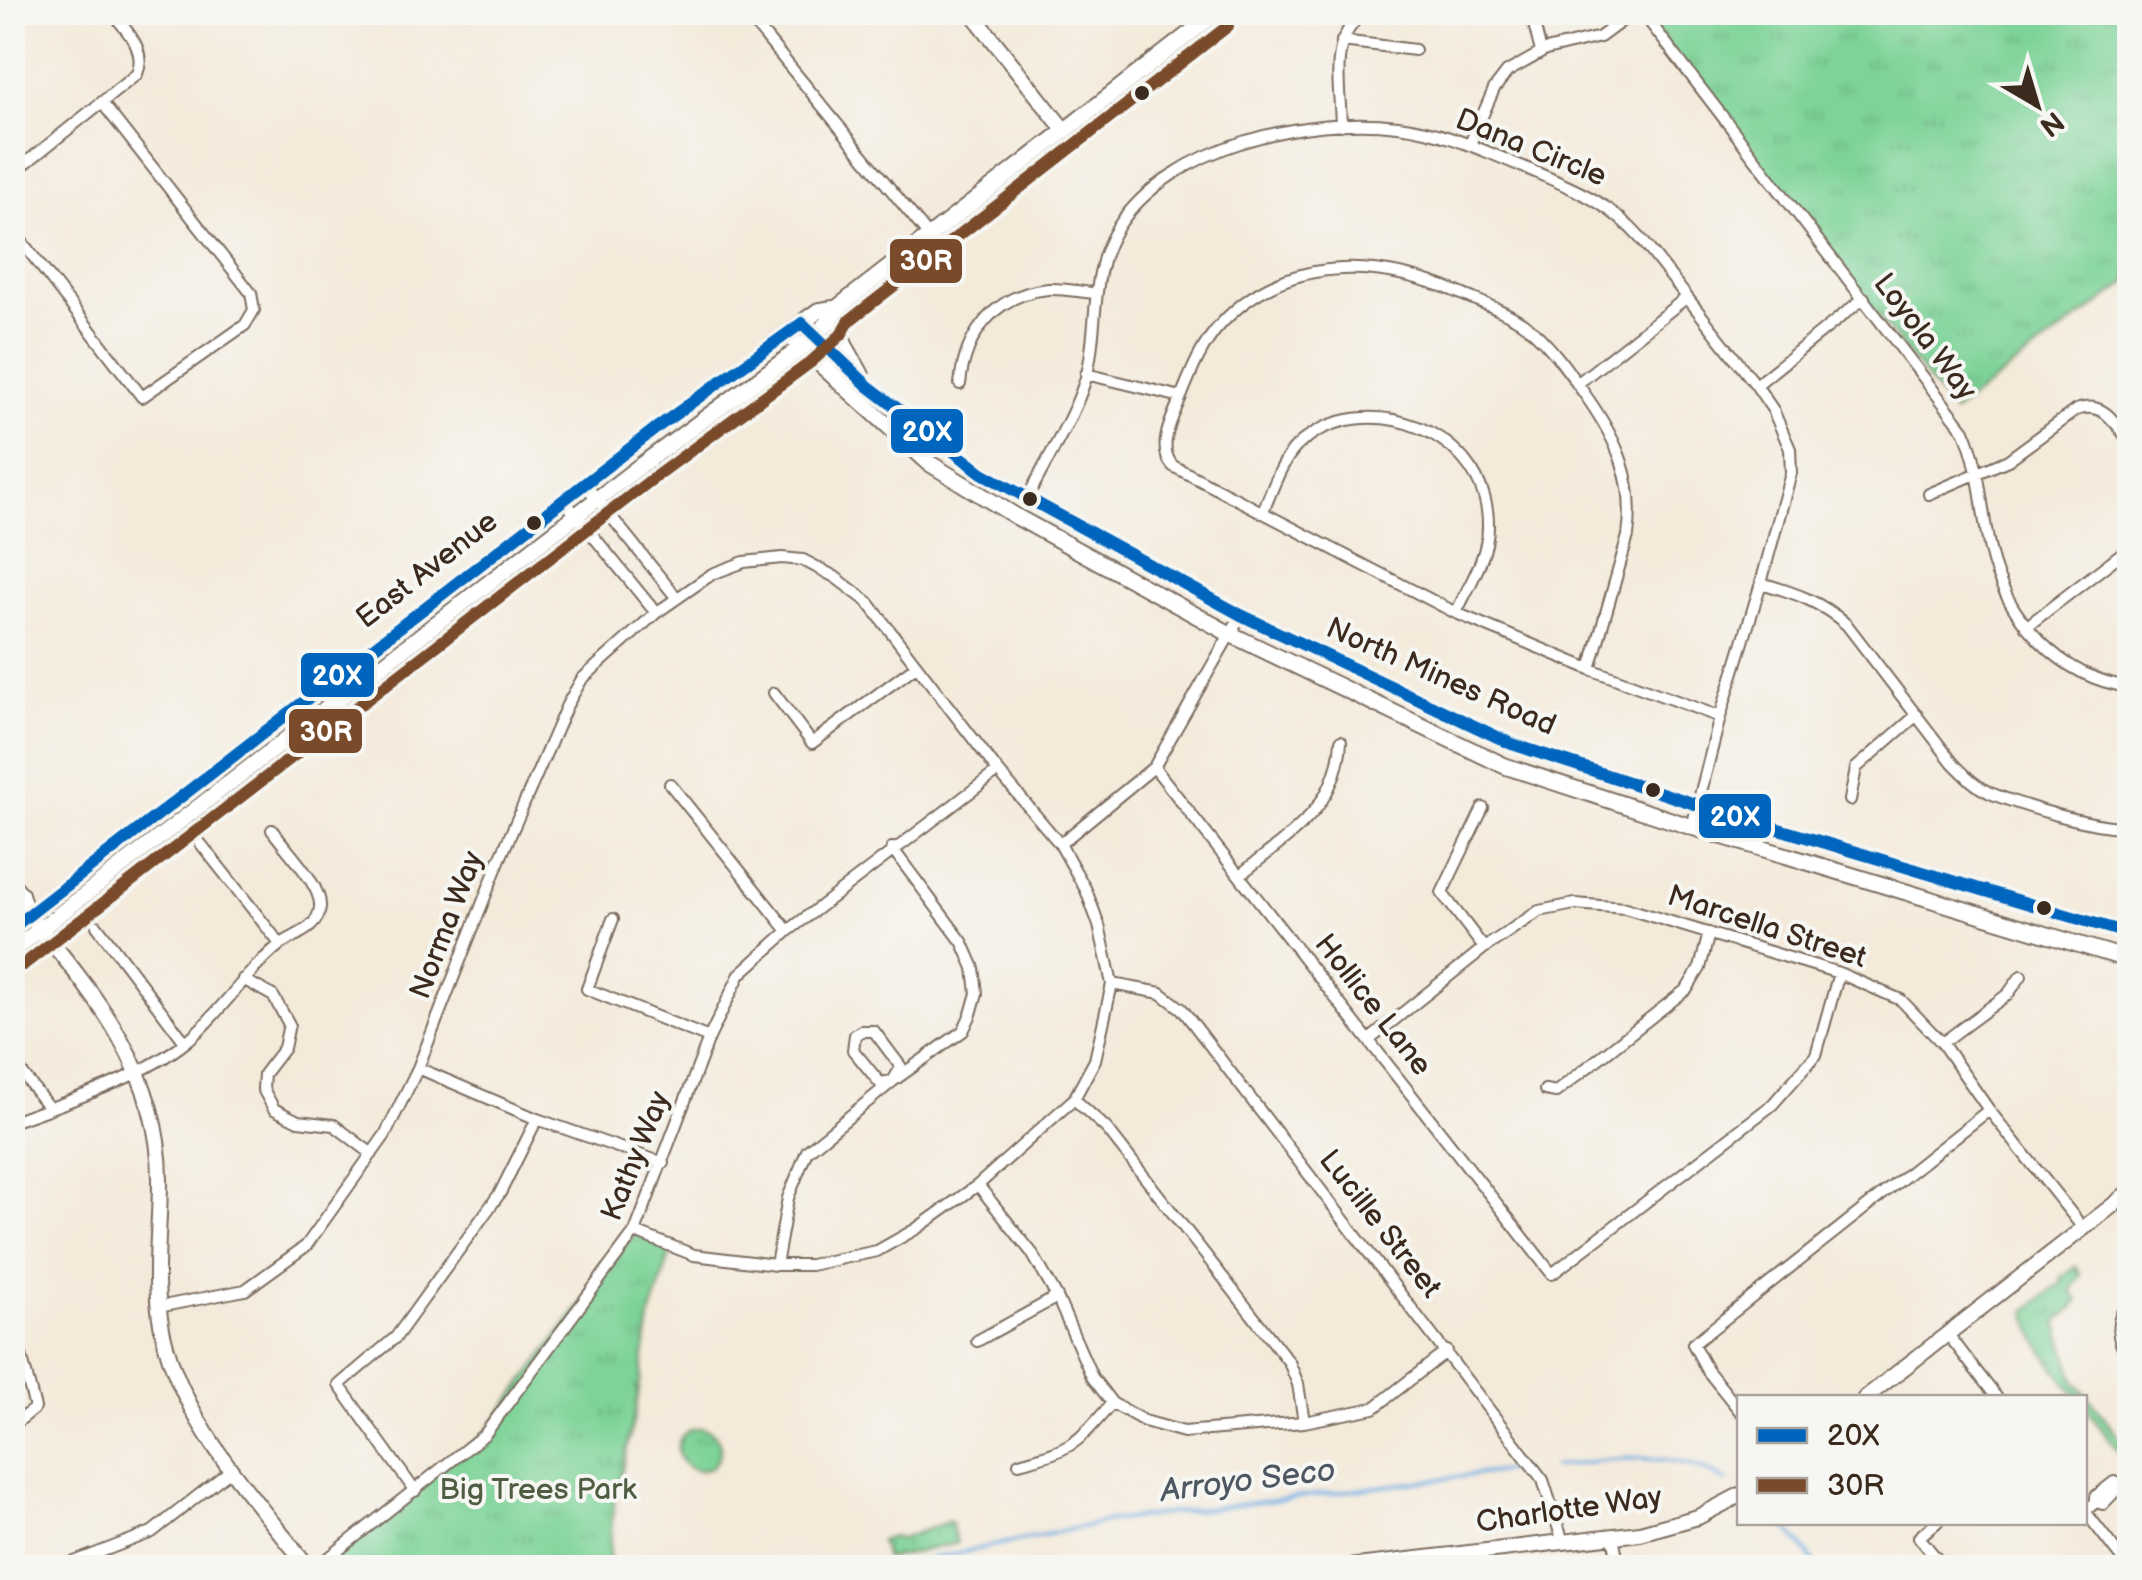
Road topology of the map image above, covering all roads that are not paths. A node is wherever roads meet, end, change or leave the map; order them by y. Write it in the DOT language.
graph roads {
  1 [pos="112,12"];
  2 [pos="971,12"];
  3 [pos="1217,12"];
  4 [pos="1364,12"];
  5 [pos="1531,12"];
  6 [pos="1634,12"];
  7 [pos="1642,12"];
  8 [pos="746,13"];
  9 [pos="1342,41"];
  10 [pos="1415,50"];
  11 [pos="1541,52"];
  12 [pos="104,104"];
  13 [pos="1341,124"];
  14 [pos="1066,131"];
  15 [pos="1470,144"];
  16 [pos="12,174"];
  17 [pos="12,229"];
  18 [pos="929,236"];
  19 [pos="1095,293"];
  20 [pos="1686,297"];
  21 [pos="1864,298"];
  22 [pos="837,308"];
  23 [pos="802,323"];
  24 [pos="788,335"];
  25 [pos="808,343"];
  26 [pos="1086,374"];
  27 [pos="960,384"];
  28 [pos="1578,384"];
  29 [pos="1756,385"];
  30 [pos="868,386"];
  31 [pos="1181,397"];
  32 [pos="2130,442"];
  33 [pos="924,459"];
  34 [pos="1977,474"];
  35 [pos="12,481"];
  36 [pos="584,483"];
  37 [pos="1929,494"];
  38 [pos="1028,497"];
  39 [pos="15,498"];
  40 [pos="563,499"];
  41 [pos="598,499"];
  42 [pos="1262,514"];
  43 [pos="576,515"];
  44 [pos="2130,547"];
  45 [pos="1761,583"];
  46 [pos="676,597"];
  47 [pos="656,613"];
  48 [pos="1456,613"];
  49 [pos="1242,615"];
  50 [pos="2026,627"];
  51 [pos="1230,634"];
  52 [pos="916,666"];
  53 [pos="1590,670"];
  54 [pos="2130,686"];
  55 [pos="774,693"];
  56 [pos="1916,715"];
  57 [pos="1720,717"];
  58 [pos="1340,740"];
  59 [pos="1154,767"];
  60 [pos="998,771"];
  61 [pos="670,784"];
  62 [pos="1850,800"];
  63 [pos="1698,805"];
  64 [pos="1482,808"];
  65 [pos="1692,827"];
  66 [pos="2130,828"];
  67 [pos="272,830"];
  68 [pos="200,844"];
  69 [pos="1060,844"];
  70 [pos="892,848"];
  71 [pos="1240,874"];
  72 [pos="12,883"];
  73 [pos="12,902"];
  74 [pos="28,914"];
  75 [pos="613,919"];
  76 [pos="97,926"];
  77 [pos="12,928"];
  78 [pos="40,930"];
  79 [pos="788,931"];
  80 [pos="1709,933"];
  81 [pos="2130,934"];
  82 [pos="280,944"];
  83 [pos="1484,948"];
  84 [pos="12,952"];
  85 [pos="2130,960"];
  86 [pos="1839,972"];
  87 [pos="2021,976"];
  88 [pos="243,979"];
  89 [pos="1112,984"];
  90 [pos="709,1038"];
  91 [pos="1369,1040"];
  92 [pos="186,1042"];
  93 [pos="1942,1042"];
  94 [pos="12,1060"];
  95 [pos="418,1068"];
  96 [pos="137,1070"];
  97 [pos="893,1081"];
  98 [pos="1545,1090"];
  99 [pos="1074,1099"];
  100 [pos="49,1108"];
  101 [pos="1989,1110"];
  102 [pos="537,1119"];
  103 [pos="12,1122"];
  104 [pos="372,1154"];
  105 [pos="663,1163"];
  106 [pos="978,1185"];
  107 [pos="2130,1192"];
  108 [pos="2084,1228"];
  109 [pos="635,1232"];
  110 [pos="776,1265"];
  111 [pos="1057,1297"];
  112 [pos="2130,1300"];
  113 [pos="158,1307"];
  114 [pos="12,1320"];
  115 [pos="1947,1333"];
  116 [pos="977,1341"];
  117 [pos="1447,1351"];
  118 [pos="2130,1359"];
  119 [pos="1869,1395"];
  120 [pos="1995,1395"];
  121 [pos="1112,1403"];
  122 [pos="1737,1407"];
  123 [pos="1304,1422"];
  124 [pos="12,1426"];
  125 [pos="1019,1464"];
  126 [pos="232,1469"];
  127 [pos="2124,1480"];
  128 [pos="415,1491"];
  129 [pos="1737,1497"];
  130 [pos="2087,1509"];
  131 [pos="2087,1514"];
  132 [pos="1933,1525"];
  133 [pos="1613,1536"];
  134 [pos="1562,1542"];
  135 [pos="12,1555"];
  136 [pos="20,1568"];
  137 [pos="59,1568"];
  138 [pos="313,1568"];
  139 [pos="1340,1568"];
  140 [pos="1620,1568"];
  141 [pos="1944,1568"];
  142 [pos="2130,1568"];
  1 -- 12 [label="street"];
  2 -- 14 [label="street"];
  3 -- 14 [label="main road, East Avenue"];
  4 -- 9 [label="street"];
  5 -- 11 [label="street"];
  6 -- 11 [label="street"];
  7 -- 21 [label="street, Loyola Way"];
  8 -- 18 [label="street"];
  9 -- 10 [label="street"];
  9 -- 13 [label="street"];
  11 -- 15 [label="street"];
  12 -- 16 [label="street"];
  12 -- 17 [label="street"];
  13 -- 15 [label="street, Dana Circle"];
  13 -- 19 [label="street, Dana Circle"];
  14 -- 18 [label="main road, East Avenue"];
  15 -- 20 [label="street, Dana Circle"];
  18 -- 22 [label="main road, East Avenue"];
  19 -- 26 [label="street, Dana Circle"];
  19 -- 27 [label="street"];
  20 -- 28 [label="street"];
  20 -- 29 [label="street, Dana Circle"];
  21 -- 29 [label="street"];
  21 -- 34 [label="street, Loyola Way"];
  22 -- 23 [label="main road, East Avenue"];
  22 -- 25 [label="main road, East Avenue"];
  22 -- 30 [label="main road"];
  23 -- 24 [label="main road, East Avenue"];
  23 -- 25 [label="main road, North Mines Road"];
  24 -- 25 [label="main road, North Mines Road"];
  24 -- 36 [label="main road, East Avenue"];
  25 -- 30 [label="main road, North Mines Road"];
  25 -- 33 [label="main road, North Mines Road"];
  25 -- 41 [label="main road, East Avenue"];
  26 -- 31 [label="street"];
  26 -- 38 [label="street, Dana Circle"];
  28 -- 31 [label="street"];
  28 -- 53 [label="street"];
  29 -- 45 [label="street, Dana Circle"];
  30 -- 38 [label="main road, North Mines Road"];
  31 -- 42 [label="street"];
  32 -- 34 [label="street"];
  33 -- 38 [label="main road"];
  33 -- 51 [label="main road, North Mines Road"];
  34 -- 37 [label="street"];
  34 -- 50 [label="street, Loyola Way"];
  35 -- 39 [label="street"];
  36 -- 40 [label="main road, East Avenue"];
  36 -- 41 [label="street"];
  38 -- 49 [label="main road, North Mines Road"];
  40 -- 43 [label="street"];
  40 -- 74 [label="main road, East Avenue"];
  41 -- 43 [label="main road, East Avenue"];
  41 -- 46 [label="street"];
  42 -- 48 [label="street"];
  42 -- 48 [label="street"];
  43 -- 47 [label="street"];
  43 -- 78 [label="main road, East Avenue"];
  44 -- 50 [label="street"];
  45 -- 56 [label="street"];
  45 -- 57 [label="street, Dana Circle"];
  46 -- 47 [label="street, Norma Way"];
  46 -- 52 [label="street, Norma Way"];
  47 -- 95 [label="street, Norma Way"];
  48 -- 53 [label="street"];
  49 -- 51 [label="street"];
  49 -- 63 [label="main road, North Mines Road"];
  50 -- 54 [label="street, Loyola Way"];
  51 -- 59 [label="street"];
  51 -- 65 [label="main road, North Mines Road"];
  52 -- 55 [label="street"];
  52 -- 60 [label="street"];
  53 -- 57 [label="street"];
  56 -- 62 [label="street"];
  56 -- 66 [label="street"];
  57 -- 63 [label="street, Dana Circle"];
  58 -- 71 [label="street"];
  59 -- 69 [label="street"];
  59 -- 71 [label="street, Hollice Lane"];
  60 -- 69 [label="street"];
  60 -- 70 [label="street, Kathy Way"];
  61 -- 79 [label="street"];
  63 -- 65 [label="street, Dana Circle"];
  63 -- 81 [label="main road, North Mines Road"];
  64 -- 83 [label="street"];
  65 -- 85 [label="main road, North Mines Road"];
  67 -- 82 [label="street"];
  68 -- 82 [label="street"];
  69 -- 89 [label="street"];
  70 -- 79 [label="street, Kathy Way"];
  70 -- 97 [label="street"];
  71 -- 91 [label="street, Hollice Lane"];
  72 -- 74 [label="street"];
  73 -- 74 [label="street"];
  74 -- 77 [label="main road, East Avenue"];
  74 -- 78 [label="street"];
  75 -- 90 [label="street"];
  76 -- 92 [label="street"];
  78 -- 84 [label="main road, East Avenue"];
  78 -- 96 [label="street"];
  79 -- 90 [label="street, Kathy Way"];
  80 -- 83 [label="street, Marcella Street"];
  80 -- 86 [label="street, Marcella Street"];
  80 -- 98 [label="street"];
  82 -- 88 [label="street"];
  83 -- 91 [label="street, Marcella Street"];
  86 -- 91 [label="street, Hollice Lane"];
  86 -- 93 [label="street, Marcella Street"];
  87 -- 93 [label="street"];
  88 -- 92 [label="street"];
  88 -- 104 [label="street"];
  89 -- 99 [label="street"];
  89 -- 117 [label="street, Lucille Street"];
  90 -- 105 [label="street, Kathy Way"];
  92 -- 96 [label="street"];
  93 -- 101 [label="street, Marcella Street"];
  94 -- 100 [label="street"];
  95 -- 102 [label="street"];
  95 -- 104 [label="street, Norma Way"];
  96 -- 100 [label="street"];
  96 -- 113 [label="street"];
  97 -- 97 [label="street"];
  97 -- 110 [label="street"];
  99 -- 106 [label="street"];
  99 -- 123 [label="street"];
  100 -- 103 [label="street"];
  101 -- 108 [label="street, Marcella Street"];
  101 -- 122 [label="street"];
  102 -- 105 [label="street"];
  102 -- 128 [label="street"];
  104 -- 113 [label="street, Norma Way"];
  105 -- 109 [label="street, Kathy Way"];
  106 -- 110 [label="street"];
  106 -- 111 [label="street"];
  107 -- 108 [label="street"];
  108 -- 115 [label="street"];
  109 -- 110 [label="street"];
  109 -- 128 [label="street, Kathy Way"];
  111 -- 116 [label="street"];
  111 -- 121 [label="street"];
  112 -- 118 [label="street"];
  113 -- 126 [label="street"];
  114 -- 124 [label="street"];
  115 -- 119 [label="street"];
  115 -- 120 [label="street"];
  117 -- 123 [label="street"];
  117 -- 134 [label="street, Lucille Street"];
  121 -- 123 [label="street"];
  121 -- 125 [label="street"];
  126 -- 137 [label="street"];
  126 -- 138 [label="street"];
  127 -- 130 [label="street"];
  128 -- 138 [label="street, Kathy Way"];
  129 -- 133 [label="street, Charlotte Way"];
  131 -- 142 [label="street"];
  132 -- 141 [label="street"];
  133 -- 134 [label="street, Charlotte Way"];
  133 -- 140 [label="street"];
  134 -- 139 [label="street, Charlotte Way"];
  135 -- 136 [label="street"];
}
